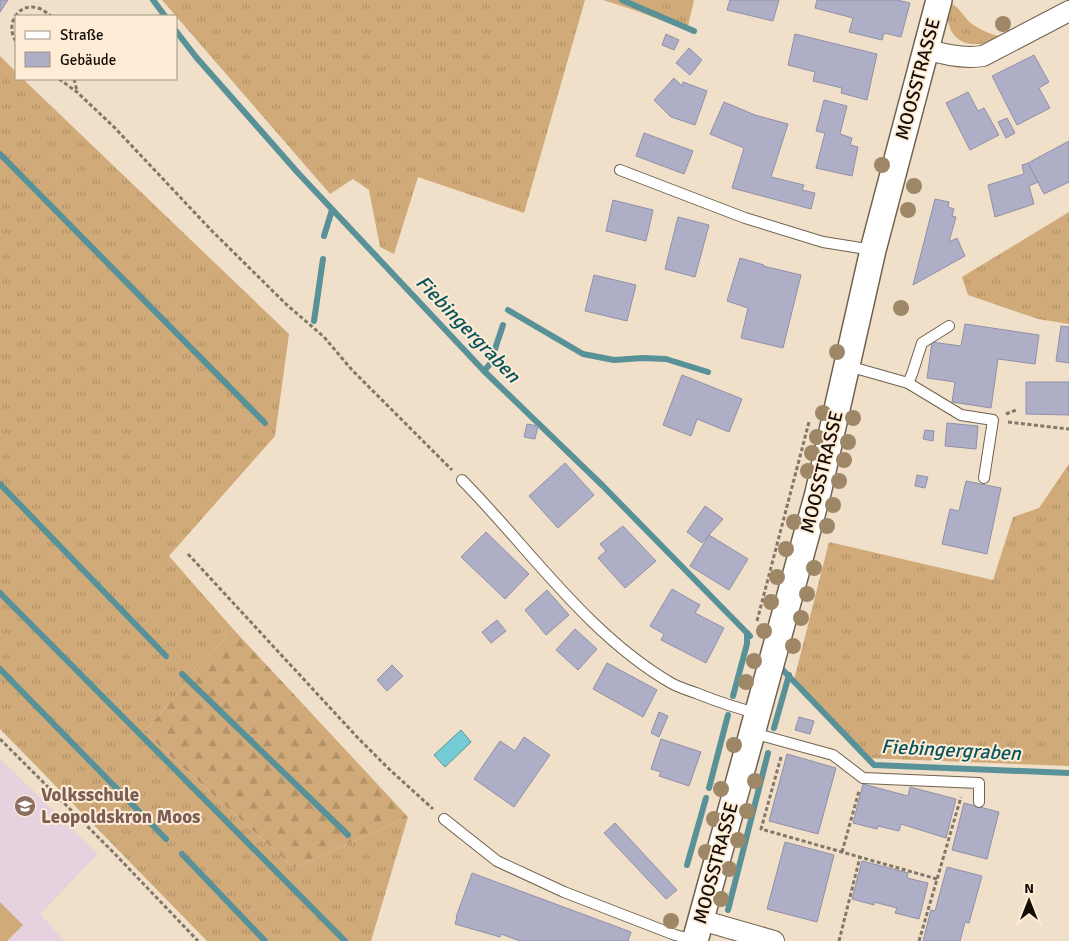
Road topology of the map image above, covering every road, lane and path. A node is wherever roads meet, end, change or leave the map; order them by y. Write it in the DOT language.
graph roads {
  1 [pos="939,0"];
  2 [pos="1069,11"];
  3 [pos="16,15"];
  4 [pos="50,15"];
  5 [pos="15,17"];
  6 [pos="15,40"];
  7 [pos="926,49"];
  8 [pos="60,80"];
  9 [pos="74,80"];
  10 [pos="77,92"];
  11 [pos="620,170"];
  12 [pos="873,250"];
  13 [pos="949,326"];
  14 [pos="848,366"];
  15 [pos="908,383"];
  16 [pos="1016,410"];
  17 [pos="810,419"];
  18 [pos="993,420"];
  19 [pos="1069,430"];
  20 [pos="984,478"];
  21 [pos="462,480"];
  22 [pos="188,554"];
  23 [pos="756,626"];
  24 [pos="754,723"];
  25 [pos="0,739"];
  26 [pos="786,742"];
  27 [pos="863,778"];
  28 [pos="965,782"];
  29 [pos="980,802"];
  30 [pos="444,819"];
  31 [pos="842,852"];
  32 [pos="860,857"];
  33 [pos="937,879"];
  34 [pos="697,933"];
  35 [pos="198,941"];
  36 [pos="774,941"];
  37 [pos="839,941"];
  38 [pos="919,941"];
  1 -- 7 [label="street, MOOSSTRASSE"];
  2 -- 7 [label="street"];
  3 -- 4 [label="path"];
  5 -- 6 [label="path"];
  7 -- 12 [label="street, MOOSSTRASSE"];
  8 -- 10 [label="path"];
  9 -- 10 [label="path"];
  10 -- 21 [label="path"];
  11 -- 12 [label="lane"];
  12 -- 14 [label="street, MOOSSTRASSE"];
  13 -- 15 [label="lane"];
  14 -- 15 [label="lane"];
  14 -- 24 [label="street, MOOSSTRASSE"];
  15 -- 18 [label="lane"];
  16 -- 18 [label="path"];
  17 -- 23 [label="path"];
  18 -- 19 [label="path"];
  18 -- 20 [label="lane"];
  21 -- 24 [label="lane"];
  22 -- 30 [label="path"];
  24 -- 26 [label="lane"];
  24 -- 34 [label="street, MOOSSTRASSE"];
  25 -- 35 [label="path"];
  26 -- 27 [label="lane"];
  26 -- 31 [label="path"];
  27 -- 28 [label="lane"];
  27 -- 31 [label="path"];
  28 -- 29 [label="lane"];
  28 -- 33 [label="path"];
  30 -- 34 [label="lane"];
  31 -- 32 [label="path"];
  32 -- 33 [label="path"];
  32 -- 37 [label="path"];
  33 -- 38 [label="path"];
  34 -- 36 [label="street"];
}
